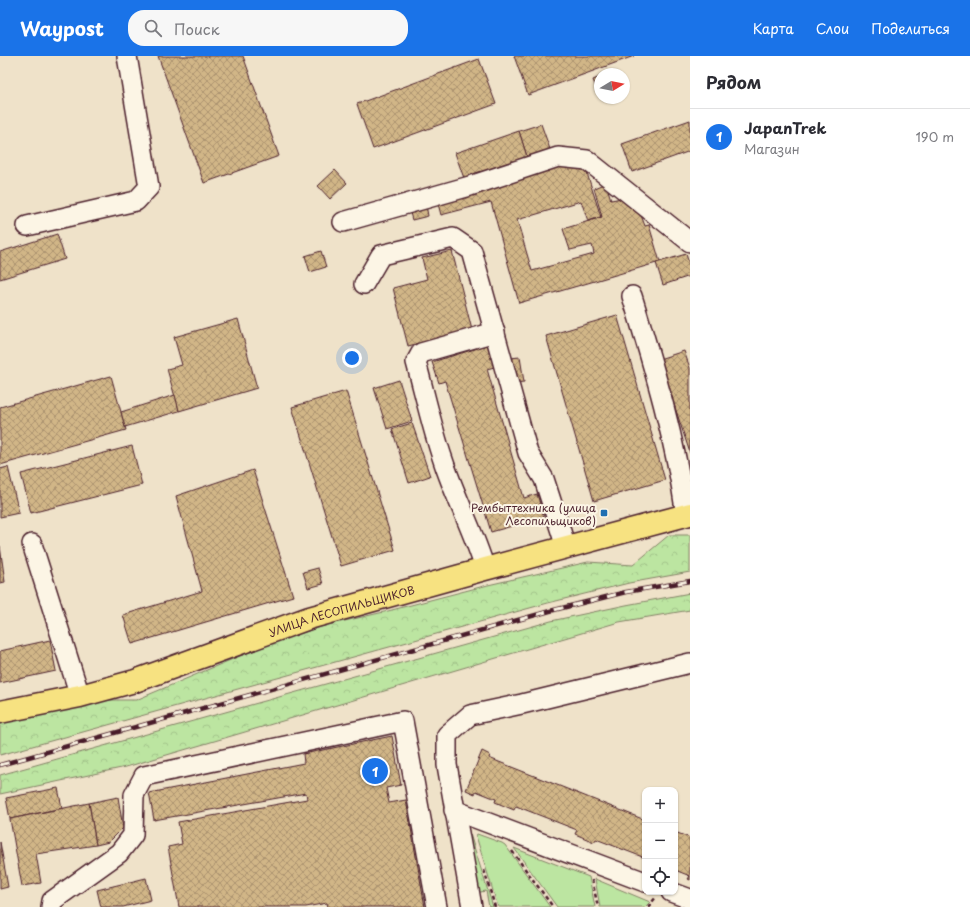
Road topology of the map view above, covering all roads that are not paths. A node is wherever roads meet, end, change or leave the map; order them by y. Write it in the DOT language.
graph roads {
  1 [pos="127,56"];
  2 [pos="343,222"];
  3 [pos="27,226"];
  4 [pos="690,242"];
  5 [pos="364,284"];
  6 [pos="632,296"];
  7 [pos="495,332"];
  8 [pos="688,515"];
  9 [pos="32,544"];
  10 [pos="566,547"];
  11 [pos="485,569"];
  12 [pos="690,663"];
  13 [pos="80,696"];
  14 [pos="0,712"];
  15 [pos="454,810"];
  16 [pos="642,888"];
  17 [pos="678,895"];
  18 [pos="690,899"];
  19 [pos="51,907"];
  20 [pos="437,907"];
  21 [pos="472,907"];
  1 -- 3 [label="lane"];
  2 -- 4 [label="lane"];
  5 -- 7 [label="lane"];
  6 -- 8 [label="lane"];
  7 -- 10 [label="lane"];
  7 -- 11 [label="lane"];
  8 -- 10 [label="main road, УЛИЦА ЛЕСОПИЛЬЩИКОВ"];
  9 -- 13 [label="lane"];
  10 -- 11 [label="main road, УЛИЦА ЛЕСОПИЛЬЩИКОВ"];
  11 -- 13 [label="main road, УЛИЦА ЛЕСОПИЛЬЩИКОВ"];
  12 -- 15 [label="lane"];
  13 -- 14 [label="main road, УЛИЦА ЛЕСОПИЛЬЩИКОВ"];
  15 -- 16 [label="lane"];
  15 -- 21 [label="lane"];
  17 -- 18 [label="lane"];
  19 -- 20 [label="lane"];
}
